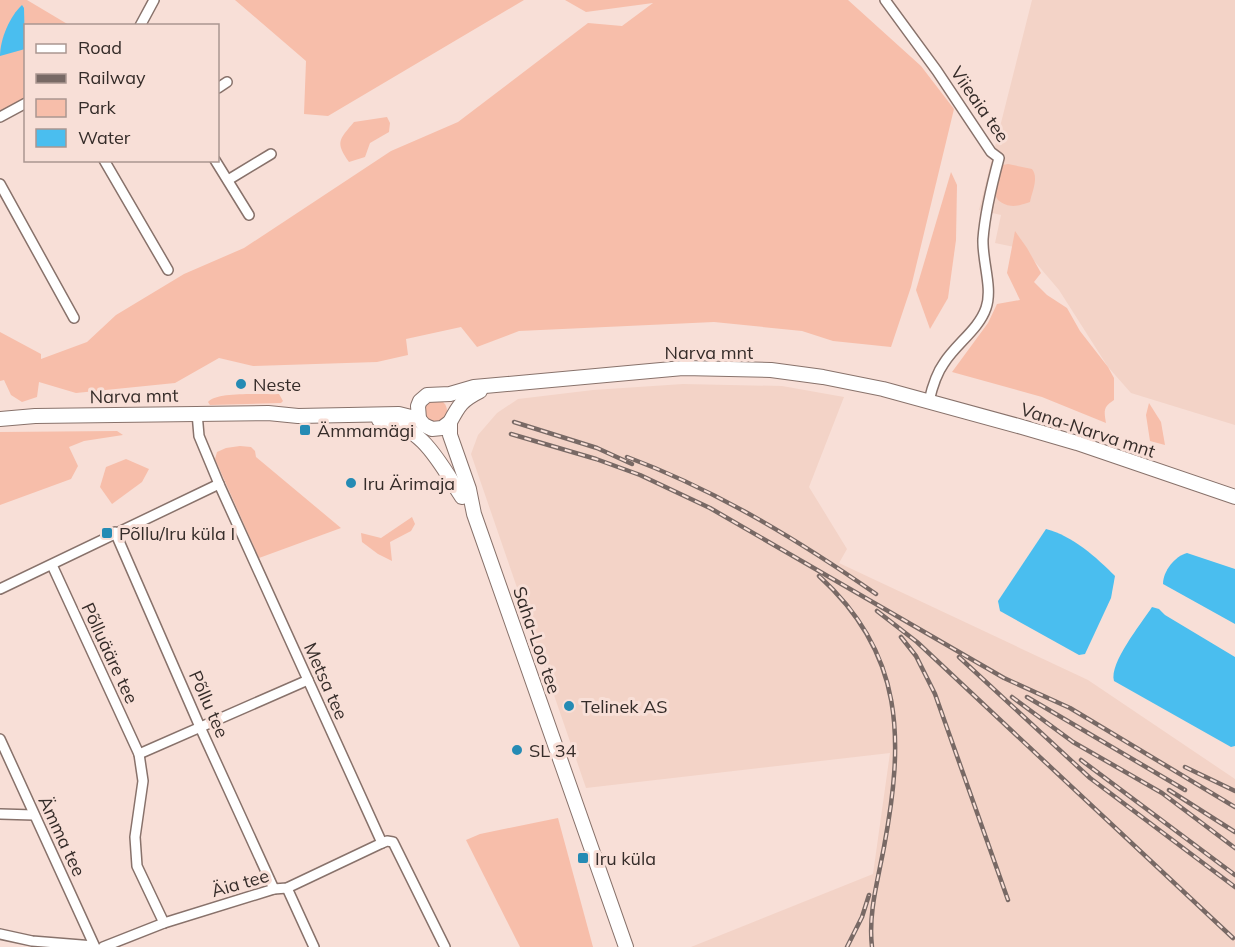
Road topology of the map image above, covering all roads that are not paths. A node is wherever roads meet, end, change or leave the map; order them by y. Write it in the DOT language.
graph roads {
  1 [pos="154,0"];
  2 [pos="885,0"];
  3 [pos="141,24"];
  4 [pos="227,82"];
  5 [pos="219,87"];
  6 [pos="24,104"];
  7 [pos="0,117"];
  8 [pos="271,154"];
  9 [pos="105,162"];
  10 [pos="216,162"];
  11 [pos="228,180"];
  12 [pos="0,184"];
  13 [pos="249,215"];
  14 [pos="168,270"];
  15 [pos="74,318"];
  16 [pos="488,387"];
  17 [pos="443,395"];
  18 [pos="420,401"];
  19 [pos="929,401"];
  20 [pos="268,412"];
  21 [pos="197,413"];
  22 [pos="332,416"];
  23 [pos="451,417"];
  24 [pos="0,419"];
  25 [pos="419,419"];
  26 [pos="432,429"];
  27 [pos="219,484"];
  28 [pos="462,497"];
  29 [pos="1235,497"];
  30 [pos="474,514"];
  31 [pos="116,532"];
  32 [pos="52,565"];
  33 [pos="0,589"];
  34 [pos="308,680"];
  35 [pos="200,727"];
  36 [pos="0,739"];
  37 [pos="139,754"];
  38 [pos="0,814"];
  39 [pos="34,815"];
  40 [pos="382,843"];
  41 [pos="287,888"];
  42 [pos="274,889"];
  43 [pos="164,923"];
  44 [pos="0,934"];
  45 [pos="97,947"];
  46 [pos="314,947"];
  47 [pos="445,947"];
  48 [pos="626,947"];
  1 -- 3 [label="street"];
  2 -- 19 [label="street, Viieaia tee"];
  4 -- 5 [label="street"];
  6 -- 7 [label="street"];
  8 -- 11 [label="street"];
  9 -- 14 [label="street"];
  10 -- 11 [label="street"];
  11 -- 13 [label="street"];
  12 -- 15 [label="street"];
  16 -- 17 [label="main road, Narva mnt"];
  16 -- 19 [label="main road, Narva mnt"];
  16 -- 23 [label="main road, Narva mnt"];
  17 -- 18 [label="main road, Narva mnt"];
  17 -- 23 [label="main road"];
  18 -- 20 [label="main road, Narva mnt"];
  18 -- 25 [label="main road"];
  19 -- 29 [label="main road, Vana-Narva mnt"];
  20 -- 21 [label="main road, Narva mnt"];
  20 -- 22 [label="main road, Narva mnt"];
  21 -- 24 [label="main road, Narva mnt"];
  21 -- 27 [label="street, Metsa tee"];
  22 -- 25 [label="main road, Narva mnt"];
  22 -- 28 [label="main road"];
  23 -- 26 [label="main road, Narva mnt"];
  23 -- 30 [label="main road, Saha-Loo tee"];
  25 -- 26 [label="main road, Narva mnt"];
  26 -- 28 [label="main road, Saha-Loo tee"];
  27 -- 31 [label="street"];
  27 -- 34 [label="street, Metsa tee"];
  28 -- 30 [label="main road, Saha-Loo tee"];
  30 -- 48 [label="main road, Saha-Loo tee"];
  31 -- 32 [label="street"];
  31 -- 35 [label="street, Põllu tee"];
  32 -- 33 [label="street"];
  32 -- 37 [label="street, Põlluääre tee"];
  34 -- 35 [label="street"];
  34 -- 40 [label="street, Metsa tee"];
  35 -- 37 [label="street"];
  35 -- 42 [label="street, Põllu tee"];
  36 -- 39 [label="street, Ämma tee"];
  37 -- 43 [label="street, Põlluääre tee"];
  38 -- 39 [label="street"];
  39 -- 45 [label="street, Ämma tee"];
  40 -- 41 [label="street, Äia tee"];
  40 -- 47 [label="street, Metsa tee"];
  41 -- 42 [label="street, Äia tee"];
  41 -- 46 [label="street"];
  42 -- 43 [label="street, Äia tee"];
  43 -- 45 [label="street, Äia tee"];
  44 -- 45 [label="street, Äia tee"];
}
